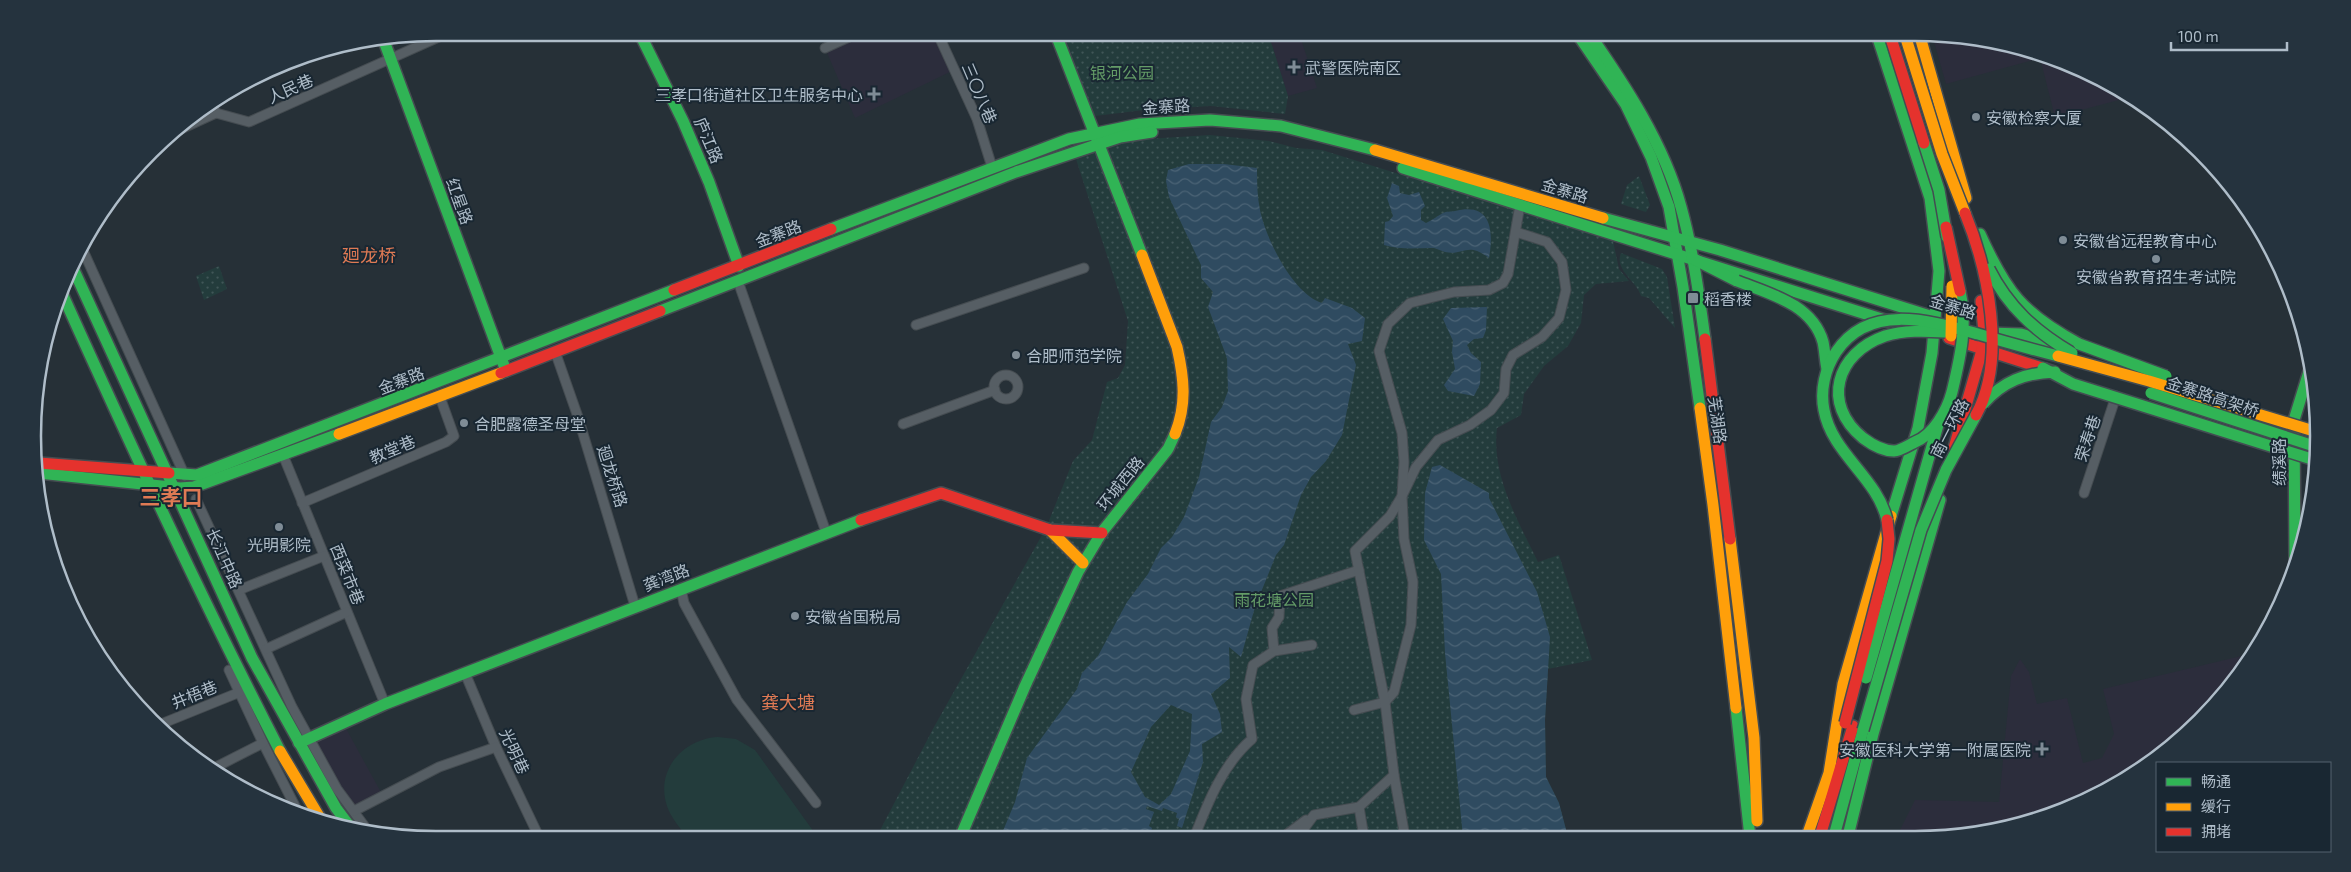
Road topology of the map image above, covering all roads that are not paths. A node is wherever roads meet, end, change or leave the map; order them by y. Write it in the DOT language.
graph roads {
  1 [pos="431,41"];
  2 [pos="643,41"];
  3 [pos="840,41"];
  4 [pos="941,41"];
  5 [pos="1058,41"];
  6 [pos="1582,41"];
  7 [pos="1594,41"];
  8 [pos="1879,41"];
  9 [pos="1892,41"];
  10 [pos="1907,41"];
  11 [pos="1921,41"];
  12 [pos="385,45"];
  13 [pos="825,48"];
  14 [pos="391,60"];
  15 [pos="215,110"];
  16 [pos="216,113"];
  17 [pos="199,121"];
  18 [pos="1095,138"];
  19 [pos="1942,154"];
  20 [pos="992,167"];
  21 [pos="1520,205"];
  22 [pos="1969,211"];
  23 [pos="1946,227"];
  24 [pos="1516,232"];
  25 [pos="1675,238"];
  26 [pos="1688,242"];
  27 [pos="1979,247"];
  28 [pos="1677,253"];
  29 [pos="85,255"];
  30 [pos="1692,258"];
  31 [pos="738,266"];
  32 [pos="1084,268"];
  33 [pos="76,274"];
  34 [pos="740,287"];
  35 [pos="65,301"];
  36 [pos="61,312"];
  37 [pos="1937,318"];
  38 [pos="916,325"];
  39 [pos="1984,332"];
  40 [pos="1935,333"];
  41 [pos="1982,350"];
  42 [pos="556,357"];
  43 [pos="502,358"];
  44 [pos="2043,368"];
  45 [pos="506,371"];
  46 [pos="2149,381"];
  47 [pos="2306,382"];
  48 [pos="995,390"];
  49 [pos="2118,392"];
  50 [pos="440,396"];
  51 [pos="2165,398"];
  52 [pos="1980,408"];
  53 [pos="2309,419"];
  54 [pos="2294,420"];
  55 [pos="903,424"];
  56 [pos="2310,424"];
  57 [pos="2310,430"];
  58 [pos="2310,445"];
  59 [pos="1954,446"];
  60 [pos="2294,448"];
  61 [pos="2309,453"];
  62 [pos="283,455"];
  63 [pos="2309,458"];
  64 [pos="42,462"];
  65 [pos="136,469"];
  66 [pos="43,473"];
  67 [pos="167,474"];
  68 [pos="186,479"];
  69 [pos="144,483"];
  70 [pos="173,487"];
  71 [pos="2084,493"];
  72 [pos="1402,496"];
  73 [pos="196,500"];
  74 [pos="302,503"];
  75 [pos="1050,530"];
  76 [pos="826,532"];
  77 [pos="1102,533"];
  78 [pos="2295,542"];
  79 [pos="324,556"];
  80 [pos="1083,563"];
  81 [pos="1359,570"];
  82 [pos="681,589"];
  83 [pos="239,590"];
  84 [pos="636,606"];
  85 [pos="347,612"];
  86 [pos="1312,645"];
  87 [pos="266,649"];
  88 [pos="1274,651"];
  89 [pos="465,673"];
  90 [pos="240,692"];
  91 [pos="1385,702"];
  92 [pos="385,704"];
  93 [pos="1354,710"];
  94 [pos="165,722"];
  95 [pos="1859,728"];
  96 [pos="304,740"];
  97 [pos="263,743"];
  98 [pos="496,747"];
  99 [pos="219,765"];
  100 [pos="1394,775"];
  101 [pos="1832,791"];
  102 [pos="816,802"];
  103 [pos="294,804"];
  104 [pos="1359,807"];
  105 [pos="354,811"];
  106 [pos="317,812"];
  107 [pos="1314,815"];
  108 [pos="345,820"];
  109 [pos="363,824"];
  110 [pos="536,831"];
  111 [pos="963,831"];
  112 [pos="1197,831"];
  113 [pos="1292,831"];
  114 [pos="1302,831"];
  115 [pos="1363,831"];
  116 [pos="1404,831"];
  117 [pos="1749,831"];
  118 [pos="1758,831"];
  119 [pos="1810,831"];
  120 [pos="1811,831"];
  121 [pos="1821,831"];
  122 [pos="1835,831"];
  123 [pos="1849,831"];
  1 -- 14 [label="street, 人民巷"];
  2 -- 31 [label="main road, 庐江路"];
  3 -- 13 [label="street"];
  4 -- 20 [label="street, 三〇八巷"];
  5 -- 18 [label="main road, 环城西路"];
  6 -- 25 [label="main road, 芜湖路"];
  7 -- 26 [label="main road, 芜湖路"];
  8 -- 37 [label="main road"];
  9 -- 23 [label="main road, 南一环路, bridge"];
  10 -- 19 [label="main road, 南一环路, bridge"];
  11 -- 22 [label="main road"];
  12 -- 14 [label="main road, 红星路"];
  14 -- 16 [label="street, 人民巷"];
  14 -- 43 [label="main road, 红星路"];
  15 -- 16 [label="street"];
  16 -- 17 [label="street"];
  18 -- 20 [label="main road, 金寨路"];
  18 -- 21 [label="main road, 金寨路"];
  18 -- 25 [label="main road, 金寨路"];
  18 -- 45 [label="main road, 金寨路"];
  18 -- 77 [label="main road, 环城西路"];
  19 -- 27 [label="main road, 南一环路, bridge"];
  19 -- 30 [label="main road, bridge"];
  20 -- 31 [label="main road, 金寨路"];
  21 -- 24 [label="street"];
  21 -- 28 [label="main road, 金寨路"];
  22 -- 39 [label="main road"];
  22 -- 53 [label="main road, bridge"];
  23 -- 51 [label="main road, 金寨路高架桥, bridge"];
  23 -- 95 [label="main road, 南一环路, bridge"];
  24 -- 72 [label="street"];
  24 -- 72 [label="street"];
  25 -- 26 [label="main road, 金寨路"];
  25 -- 28 [label="main road, 芜湖路"];
  26 -- 30 [label="main road, 芜湖路"];
  26 -- 37 [label="main road, 金寨路"];
  27 -- 46 [label="main road, bridge"];
  27 -- 52 [label="main road, 南一环路, bridge"];
  28 -- 30 [label="main road, 金寨路"];
  28 -- 117 [label="main road, 芜湖路"];
  29 -- 68 [label="street"];
  30 -- 40 [label="main road, 金寨路"];
  30 -- 118 [label="main road, 芜湖路"];
  31 -- 43 [label="main road, 金寨路"];
  32 -- 38 [label="street"];
  33 -- 67 [label="main road, 长江中路"];
  34 -- 76 [label="street"];
  35 -- 65 [label="main road"];
  36 -- 65 [label="street"];
  37 -- 39 [label="main road, 金寨路"];
  37 -- 40 [label="main road"];
  39 -- 41 [label="main road"];
  39 -- 54 [label="main road, 金寨路"];
  40 -- 41 [label="main road, 金寨路"];
  40 -- 119 [label="main road"];
  41 -- 44 [label="main road, 金寨路"];
  41 -- 59 [label="main road"];
  42 -- 84 [label="street, 廻龙桥路"];
  43 -- 45 [label="main road, 红星路"];
  43 -- 68 [label="main road, 金寨路"];
  44 -- 49 [label="main road"];
  44 -- 59 [label="main road"];
  44 -- 63 [label="main road, bridge"];
  45 -- 50 [label="main road, 金寨路"];
  46 -- 57 [label="main road, 金寨路高架桥, bridge"];
  46 -- 95 [label="main road, bridge"];
  47 -- 54 [label="main road, 绩溪路"];
  48 -- 55 [label="street"];
  49 -- 60 [label="main road"];
  49 -- 71 [label="street, 荣寿巷"];
  50 -- 62 [label="main road, 金寨路"];
  50 -- 74 [label="street, 教堂巷"];
  51 -- 52 [label="main road, bridge"];
  51 -- 58 [label="main road, 金寨路高架桥, bridge"];
  52 -- 95 [label="main road, 南一环路, bridge"];
  54 -- 56 [label="main road, 金寨路"];
  54 -- 60 [label="main road, 绩溪路"];
  59 -- 95 [label="main road"];
  60 -- 61 [label="main road"];
  60 -- 78 [label="main road, 绩溪路"];
  62 -- 70 [label="main road, 金寨路"];
  62 -- 74 [label="street, 西菜市巷"];
  64 -- 65 [label="main road, 金寨路"];
  65 -- 67 [label="main road, 金寨路"];
  65 -- 69 [label="main road"];
  66 -- 69 [label="main road, 金寨路"];
  67 -- 68 [label="main road, 金寨路"];
  67 -- 70 [label="main road, 长江中路"];
  69 -- 70 [label="main road, 金寨路"];
  69 -- 90 [label="street"];
  69 -- 106 [label="main road"];
  70 -- 96 [label="main road, 长江中路"];
  72 -- 81 [label="street"];
  72 -- 91 [label="street"];
  73 -- 83 [label="street"];
  74 -- 79 [label="street, 西菜市巷"];
  75 -- 76 [label="main road, 龚湾路"];
  75 -- 77 [label="main road"];
  75 -- 80 [label="main road"];
  76 -- 82 [label="main road, 龚湾路"];
  77 -- 80 [label="main road, 环城西路"];
  79 -- 83 [label="street"];
  79 -- 85 [label="street, 西菜市巷"];
  80 -- 111 [label="main road, 环城西路"];
  81 -- 88 [label="street"];
  81 -- 91 [label="street"];
  82 -- 84 [label="main road, 龚湾路"];
  82 -- 102 [label="street"];
  83 -- 87 [label="street"];
  84 -- 89 [label="main road, 龚湾路"];
  85 -- 87 [label="street"];
  85 -- 92 [label="street, 西菜市巷"];
  86 -- 88 [label="street"];
  87 -- 96 [label="street"];
  88 -- 112 [label="street"];
  89 -- 92 [label="main road, 龚湾路"];
  89 -- 98 [label="street, 光明巷"];
  90 -- 94 [label="street, 井梧巷"];
  90 -- 97 [label="street"];
  91 -- 93 [label="street"];
  91 -- 100 [label="street"];
  92 -- 96 [label="main road, 龚湾路"];
  95 -- 101 [label="main road"];
  95 -- 122 [label="main road, 南一环路"];
  95 -- 123 [label="main road"];
  96 -- 105 [label="street"];
  96 -- 108 [label="main road, 长江中路"];
  97 -- 99 [label="street"];
  97 -- 103 [label="street"];
  98 -- 105 [label="street"];
  98 -- 110 [label="street, 光明巷"];
  100 -- 104 [label="street"];
  100 -- 116 [label="street"];
  101 -- 120 [label="main road"];
  101 -- 121 [label="main road"];
  104 -- 107 [label="street"];
  104 -- 115 [label="street"];
  105 -- 109 [label="street"];
  107 -- 113 [label="street"];
  107 -- 114 [label="street"];
}
